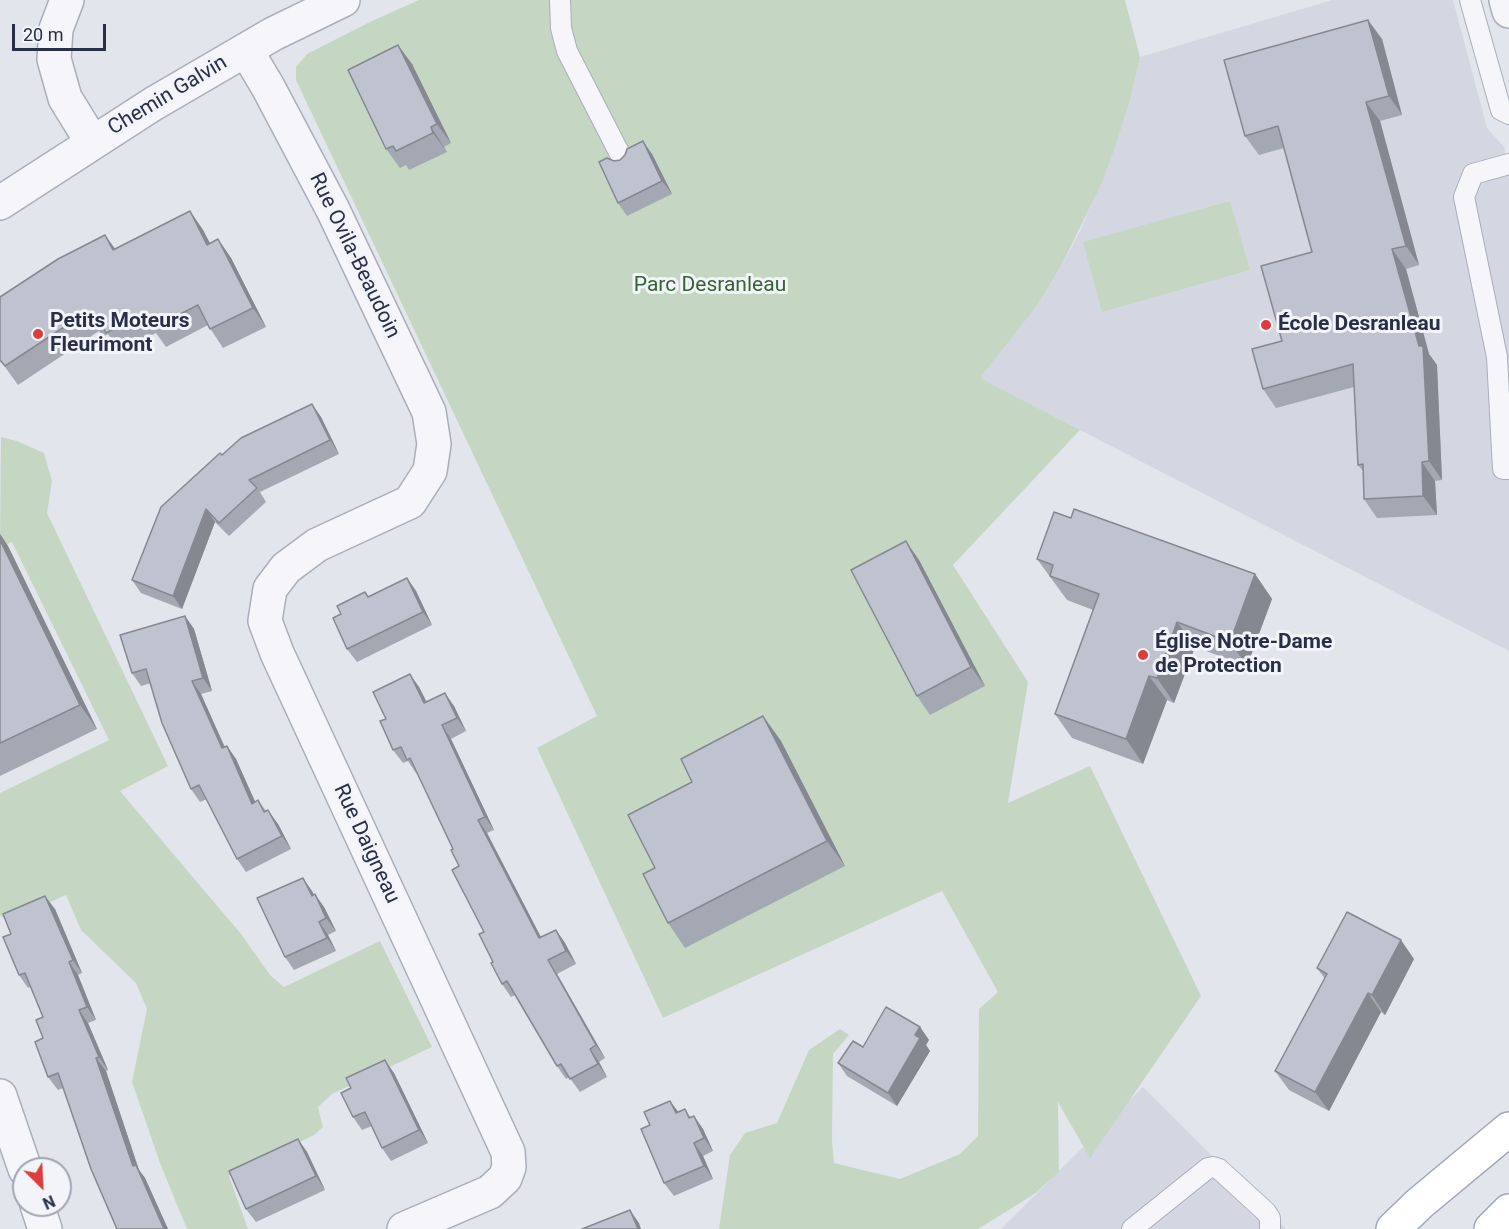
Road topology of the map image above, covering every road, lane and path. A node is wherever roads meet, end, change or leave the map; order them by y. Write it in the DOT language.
graph roads {
  1 [pos="67,0"];
  2 [pos="343,0"];
  3 [pos="560,0"];
  4 [pos="1470,0"];
  5 [pos="1506,0"];
  6 [pos="1509,10"];
  7 [pos="246,50"];
  8 [pos="1509,114"];
  9 [pos="92,142"];
  10 [pos="624,162"];
  11 [pos="1509,164"];
  12 [pos="0,203"];
  13 [pos="1509,469"];
  14 [pos="430,471"];
  15 [pos="0,1096"];
  16 [pos="1509,1129"];
  17 [pos="21,1157"];
  18 [pos="1509,1211"];
  19 [pos="404,1229"];
  20 [pos="1132,1229"];
  21 [pos="1270,1229"];
  22 [pos="1393,1229"];
  23 [pos="1491,1229"];
  1 -- 9 [label="street"];
  2 -- 7 [label="street, Chemin Galvin"];
  3 -- 10 [label="lane"];
  4 -- 8 [label="lane"];
  5 -- 6 [label="street"];
  7 -- 9 [label="street, Chemin Galvin"];
  7 -- 14 [label="street, Rue Ovila-Beaudoin"];
  9 -- 12 [label="street, Chemin Galvin"];
  11 -- 13 [label="lane"];
  14 -- 19 [label="street, Rue Daigneau"];
  15 -- 17 [label="street"];
  16 -- 22 [label="main road"];
  18 -- 23 [label="main road"];
  20 -- 21 [label="lane"];
}
